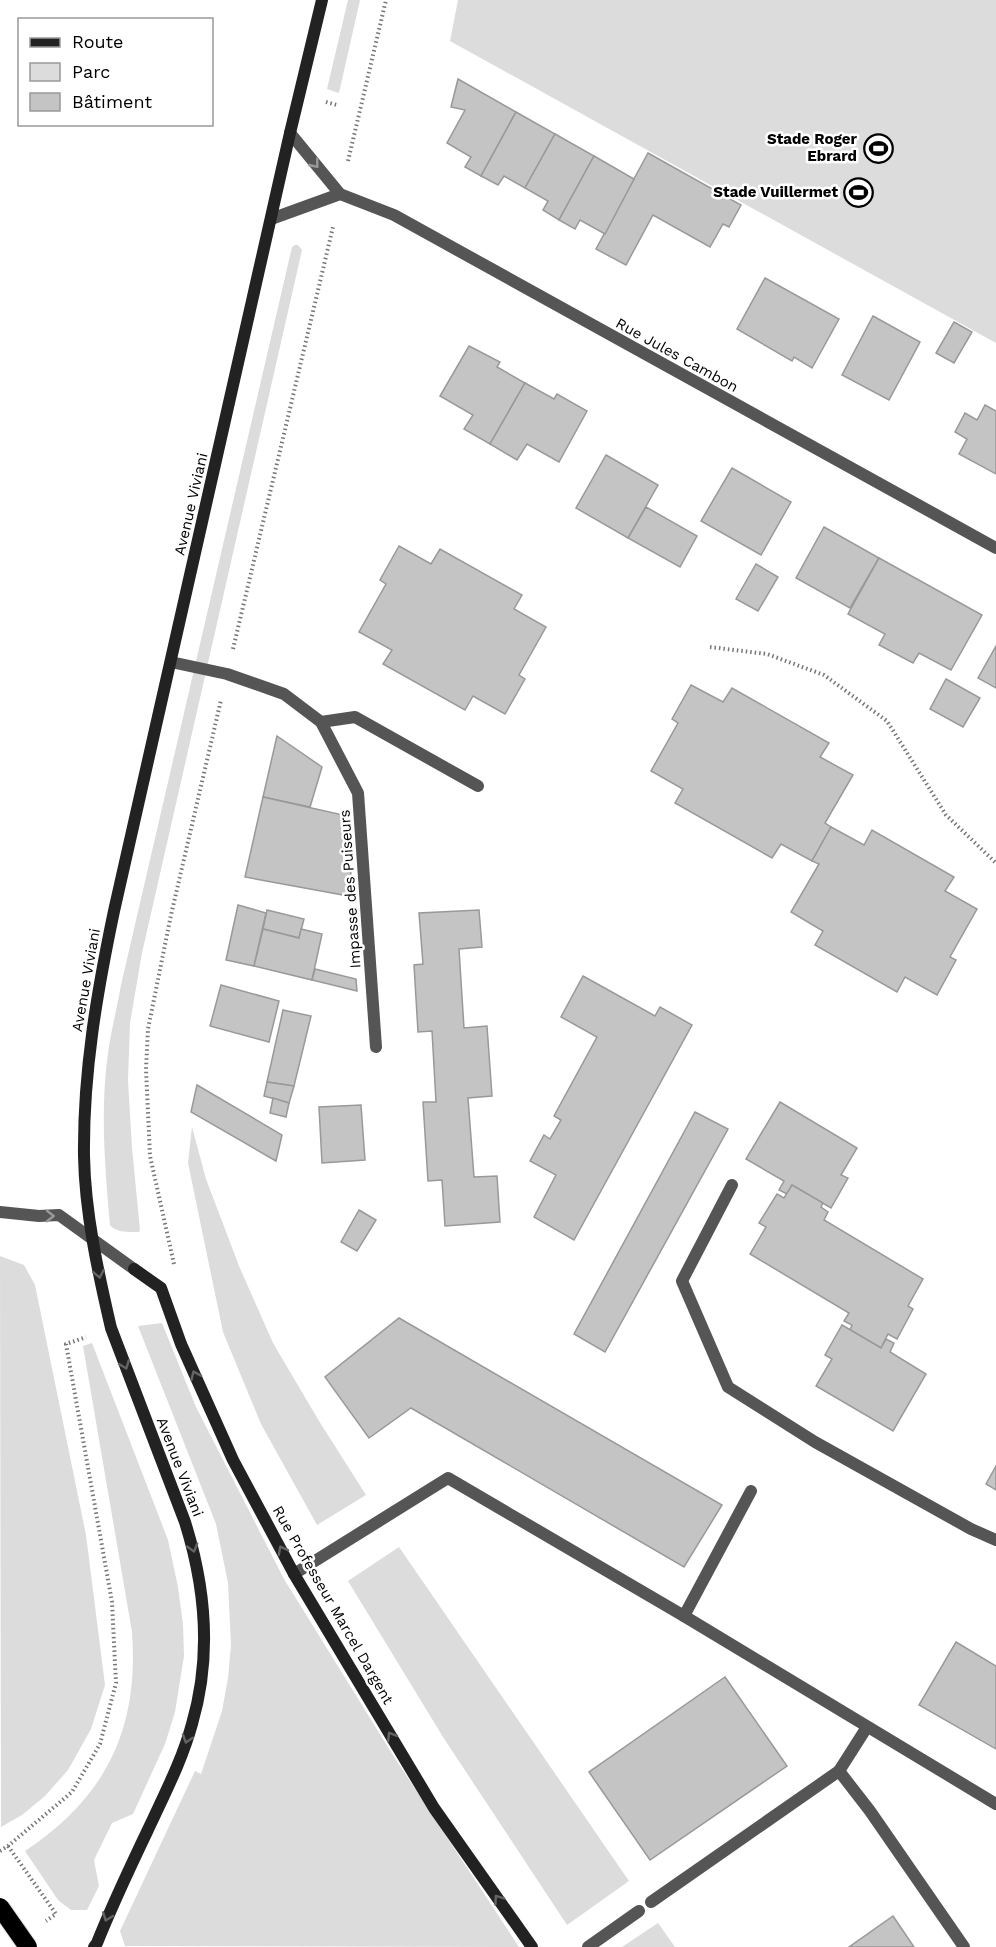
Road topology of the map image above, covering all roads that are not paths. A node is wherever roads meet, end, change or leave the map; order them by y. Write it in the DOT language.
graph roads {
  1 [pos="322,0"];
  2 [pos="290,133"];
  3 [pos="340,194"];
  4 [pos="271,219"];
  5 [pos="996,549"];
  6 [pos="171,662"];
  7 [pos="321,722"];
  8 [pos="478,786"];
  9 [pos="376,1047"];
  10 [pos="732,1185"];
  11 [pos="0,1212"];
  12 [pos="92,1239"];
  13 [pos="751,1491"];
  14 [pos="996,1540"];
  15 [pos="294,1574"];
  16 [pos="684,1616"];
  17 [pos="867,1727"];
  18 [pos="839,1771"];
  19 [pos="996,1804"];
  20 [pos="651,1902"];
  21 [pos="0,1907"];
  22 [pos="639,1911"];
  23 [pos="28,1947"];
  24 [pos="94,1947"];
  25 [pos="532,1947"];
  26 [pos="588,1947"];
  27 [pos="964,1947"];
  1 -- 2 [label="street, Avenue Viviani"];
  2 -- 3 [label="street, Rue Jules Cambon, one-way"];
  2 -- 4 [label="street, Avenue Viviani"];
  3 -- 4 [label="street"];
  3 -- 5 [label="street, Rue Jules Cambon"];
  4 -- 6 [label="street, Avenue Viviani"];
  6 -- 7 [label="street, Impasse des Puiseurs"];
  6 -- 12 [label="street, Avenue Viviani"];
  7 -- 8 [label="street"];
  7 -- 9 [label="street, Impasse des Puiseurs"];
  10 -- 14 [label="street"];
  11 -- 12 [label="street, one-way"];
  15 -- 12 [label="street, Rue Professeur Marcel Dargent, one-way"];
  12 -- 24 [label="street, Avenue Viviani, one-way"];
  13 -- 16 [label="street"];
  15 -- 16 [label="street"];
  25 -- 15 [label="street, Rue Professeur Marcel Dargent, one-way"];
  16 -- 17 [label="street"];
  17 -- 18 [label="street"];
  17 -- 19 [label="street"];
  18 -- 20 [label="street"];
  18 -- 27 [label="street"];
  21 -- 23 [label="highway, bridge"];
  22 -- 26 [label="street"];
}
